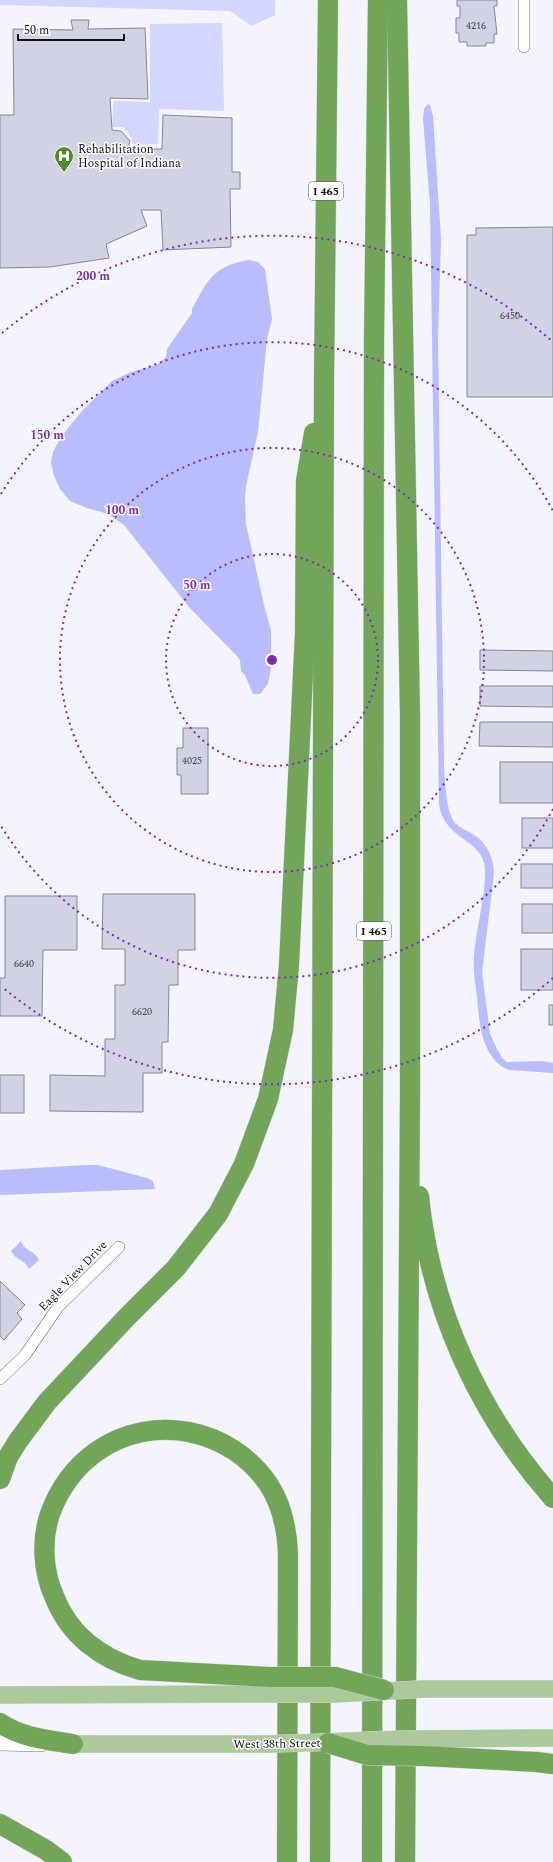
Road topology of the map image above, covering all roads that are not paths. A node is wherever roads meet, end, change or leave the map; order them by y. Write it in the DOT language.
graph roads {
  1 [pos="328,0"];
  2 [pos="378,0"];
  3 [pos="397,0"];
  4 [pos="524,0"];
  5 [pos="524,47"];
  6 [pos="324,381"];
  7 [pos="410,1094"];
  8 [pos="119,1246"];
  9 [pos="0,1379"];
  10 [pos="0,1479"];
  11 [pos="553,1498"];
  12 [pos="269,1686"];
  13 [pos="553,1689"];
  14 [pos="384,1690"];
  15 [pos="0,1695"];
  16 [pos="0,1723"];
  17 [pos="553,1738"];
  18 [pos="0,1743"];
  19 [pos="328,1743"];
  20 [pos="73,1744"];
  21 [pos="424,1747"];
  22 [pos="553,1764"];
  23 [pos="0,1824"];
  24 [pos="62,1862"];
  25 [pos="287,1862"];
  26 [pos="320,1862"];
  27 [pos="372,1862"];
  28 [pos="405,1862"];
  1 -- 6 [label="highway, I 465"];
  2 -- 27 [label="highway, I 465"];
  3 -- 7 [label="highway"];
  4 -- 5 [label="street"];
  6 -- 10 [label="highway"];
  6 -- 26 [label="highway, I 465"];
  7 -- 11 [label="highway"];
  7 -- 28 [label="highway"];
  8 -- 9 [label="street, Eagle View Drive"];
  12 -- 14 [label="highway, bridge"];
  12 -- 15 [label="main road"];
  12 -- 25 [label="highway"];
  13 -- 14 [label="main road, bridge"];
  16 -- 20 [label="highway"];
  17 -- 21 [label="main road"];
  18 -- 20 [label="main road, West 38th Street"];
  19 -- 20 [label="main road, West 38th Street, bridge"];
  19 -- 21 [label="highway, bridge"];
  21 -- 22 [label="highway"];
  23 -- 24 [label="highway"];
}
